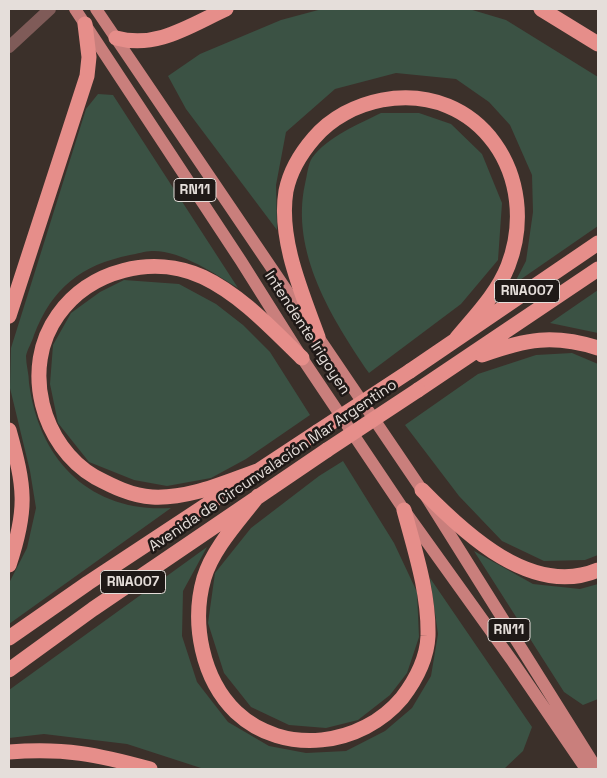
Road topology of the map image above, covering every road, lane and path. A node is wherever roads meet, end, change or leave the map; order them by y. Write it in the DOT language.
graph roads {
  1 [pos="50,9"];
  2 [pos="96,9"];
  3 [pos="226,9"];
  4 [pos="541,9"];
  5 [pos="80,17"];
  6 [pos="116,38"];
  7 [pos="598,44"];
  8 [pos="9,47"];
  9 [pos="598,243"];
  10 [pos="598,269"];
  11 [pos="9,316"];
  12 [pos="318,337"];
  13 [pos="456,339"];
  14 [pos="598,348"];
  15 [pos="302,358"];
  16 [pos="459,363"];
  17 [pos="9,430"];
  18 [pos="257,471"];
  19 [pos="422,490"];
  20 [pos="258,496"];
  21 [pos="404,510"];
  22 [pos="9,565"];
  23 [pos="598,570"];
  24 [pos="9,638"];
  25 [pos="9,670"];
  26 [pos="9,752"];
  27 [pos="150,769"];
  28 [pos="586,769"];
  29 [pos="597,769"];
  1 -- 8 [label="street"];
  2 -- 6 [label="main road, Intendente Irigoyen / RN11"];
  3 -- 6 [label="highway"];
  4 -- 7 [label="highway"];
  5 -- 11 [label="highway"];
  5 -- 15 [label="main road, Intendente Irigoyen / RN11"];
  6 -- 12 [label="main road, Intendente Irigoyen / RN11"];
  9 -- 13 [label="highway, RNA007"];
  10 -- 16 [label="highway, RNA007"];
  12 -- 13 [label="highway"];
  12 -- 19 [label="main road, Intendente Irigoyen / RN11"];
  13 -- 18 [label="highway, Avenida de Circunvalación Mar Argentino / RNA007, bridge"];
  14 -- 16 [label="highway"];
  15 -- 18 [label="highway"];
  15 -- 21 [label="main road, Intendente Irigoyen / RN11"];
  16 -- 20 [label="highway, Avenida de Circunvalación Mar Argentino / RNA007, bridge"];
  17 -- 22 [label="highway"];
  18 -- 24 [label="highway, Avenida de Circunvalación Mar Argentino / RNA007"];
  19 -- 23 [label="highway"];
  19 -- 29 [label="main road, Intendente Irigoyen / RN11"];
  20 -- 21 [label="highway"];
  20 -- 25 [label="highway, Avenida de Circunvalación Mar Argentino / RNA007"];
  21 -- 28 [label="main road, Intendente Irigoyen / RN11"];
  26 -- 27 [label="highway"];
}
